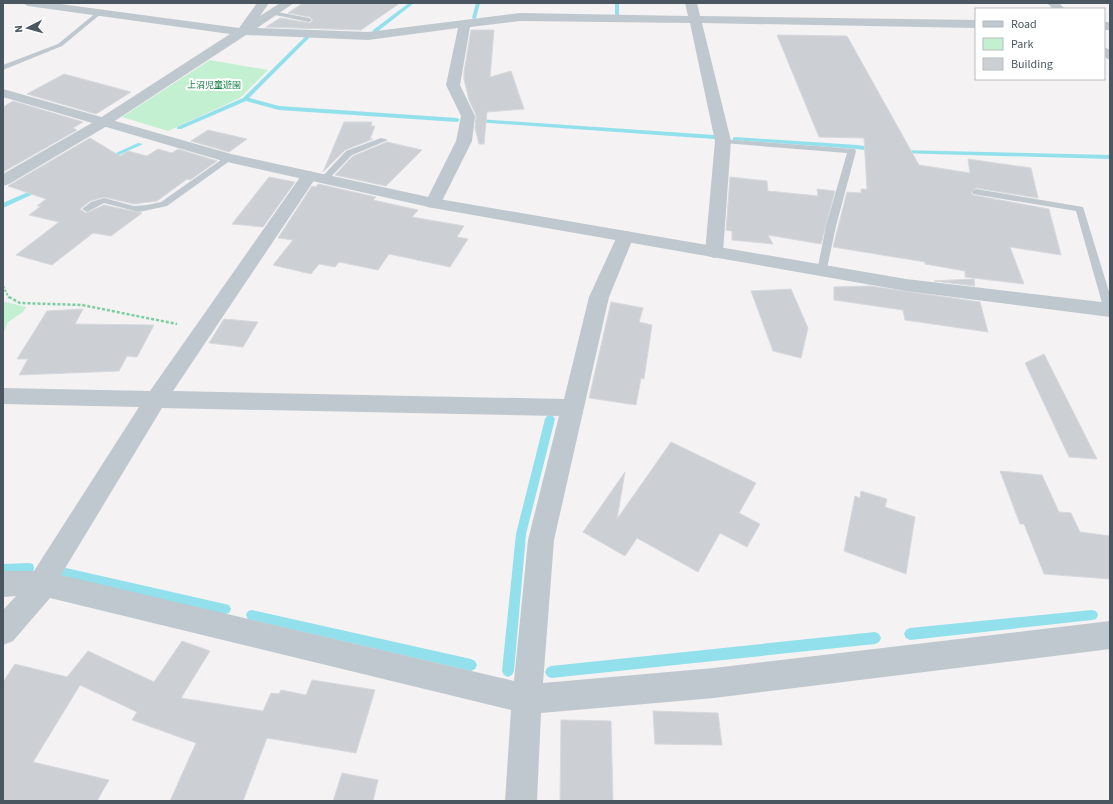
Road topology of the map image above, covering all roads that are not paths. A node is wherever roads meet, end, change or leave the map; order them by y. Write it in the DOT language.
graph roads {
  1 [pos="28,3"];
  2 [pos="288,3"];
  3 [pos="547,3"];
  4 [pos="691,3"];
  5 [pos="268,8"];
  6 [pos="99,13"];
  7 [pos="545,17"];
  8 [pos="695,19"];
  9 [pos="309,20"];
  10 [pos="465,24"];
  11 [pos="975,24"];
  12 [pos="243,32"];
  13 [pos="3,68"];
  14 [pos="3,93"];
  15 [pos="102,123"];
  16 [pos="384,140"];
  17 [pos="723,141"];
  18 [pos="228,158"];
  19 [pos="316,178"];
  20 [pos="3,181"];
  21 [pos="976,192"];
  22 [pos="433,203"];
  23 [pos="87,209"];
  24 [pos="625,236"];
  25 [pos="714,252"];
  26 [pos="822,271"];
  27 [pos="1110,310"];
  28 [pos="3,396"];
  29 [pos="155,400"];
  30 [pos="574,408"];
  31 [pos="43,583"];
  32 [pos="3,584"];
  33 [pos="3,631"];
  34 [pos="1110,635"];
  35 [pos="527,699"];
  36 [pos="521,801"];
  1 -- 6 [label="street"];
  2 -- 5 [label="street"];
  3 -- 7 [label="street"];
  4 -- 8 [label="street"];
  5 -- 9 [label="lane"];
  5 -- 12 [label="street"];
  6 -- 12 [label="street"];
  6 -- 13 [label="lane"];
  7 -- 8 [label="street"];
  7 -- 10 [label="street"];
  8 -- 11 [label="street"];
  8 -- 17 [label="street"];
  10 -- 12 [label="street"];
  10 -- 22 [label="street"];
  12 -- 15 [label="street"];
  14 -- 15 [label="street"];
  15 -- 18 [label="street"];
  15 -- 20 [label="street"];
  16 -- 19 [label="lane"];
  17 -- 25 [label="street"];
  17 -- 26 [label="lane"];
  18 -- 19 [label="street"];
  18 -- 23 [label="lane"];
  19 -- 22 [label="street"];
  19 -- 29 [label="street"];
  21 -- 27 [label="lane"];
  22 -- 24 [label="street"];
  24 -- 25 [label="street"];
  24 -- 30 [label="street"];
  25 -- 26 [label="street"];
  26 -- 27 [label="street"];
  28 -- 29 [label="street"];
  29 -- 30 [label="street"];
  29 -- 31 [label="street"];
  30 -- 35 [label="street"];
  31 -- 32 [label="street"];
  31 -- 33 [label="street"];
  31 -- 35 [label="street"];
  34 -- 35 [label="street"];
  35 -- 36 [label="street"];
}
